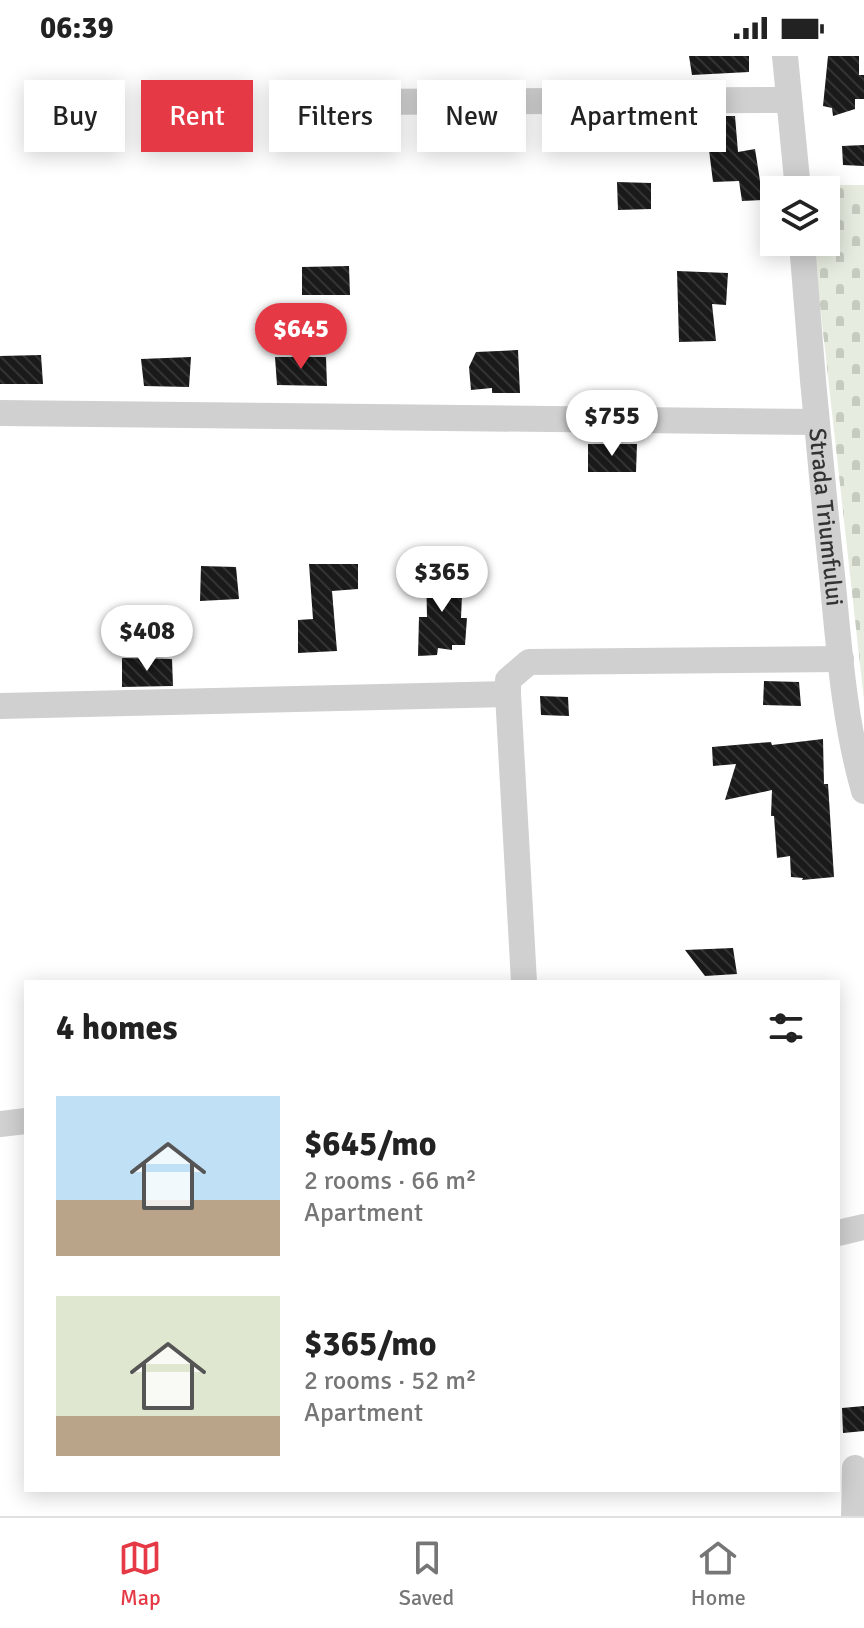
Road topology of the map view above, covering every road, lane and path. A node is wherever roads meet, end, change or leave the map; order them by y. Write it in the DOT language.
graph roads {
  1 [pos="785,56"];
  2 [pos="789,100"];
  3 [pos="401,102"];
  4 [pos="797,176"];
  5 [pos="803,256"];
  6 [pos="0,413"];
  7 [pos="816,422"];
  8 [pos="841,659"];
  9 [pos="508,694"];
  10 [pos="0,706"];
  11 [pos="864,791"];
  12 [pos="524,980"];
  13 [pos="24,1121"];
  14 [pos="0,1124"];
  15 [pos="864,1227"];
  16 [pos="840,1233"];
  17 [pos="852,1468"];
  18 [pos="854,1516"];
  1 -- 2 [label="street"];
  2 -- 3 [label="street"];
  2 -- 4 [label="street"];
  5 -- 7 [label="street, Strada Triumfului"];
  6 -- 7 [label="street"];
  7 -- 8 [label="street, Strada Triumfului"];
  8 -- 9 [label="street"];
  8 -- 11 [label="street, Strada Triumfului"];
  9 -- 10 [label="street"];
  9 -- 12 [label="street"];
  13 -- 14 [label="street"];
  15 -- 16 [label="street"];
  17 -- 18 [label="street"];
}
